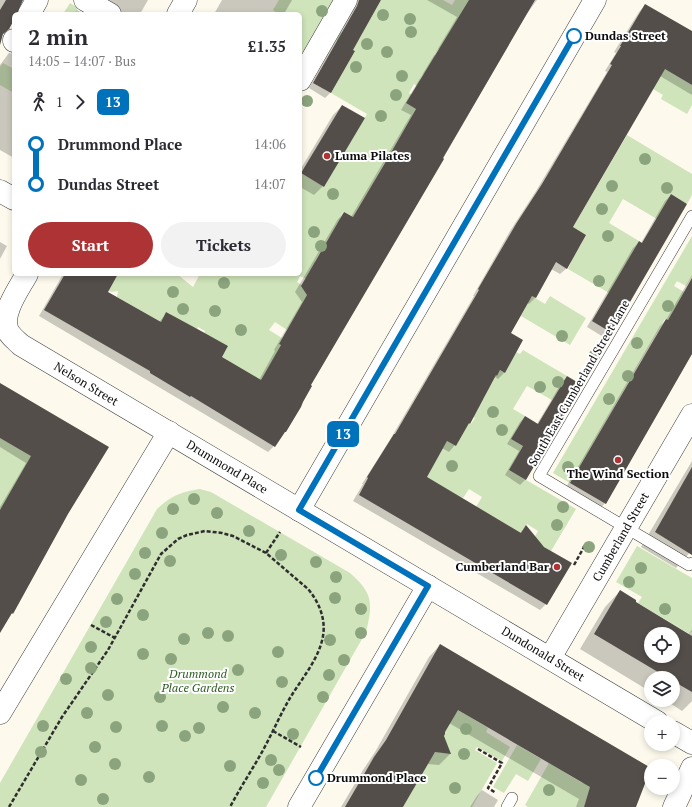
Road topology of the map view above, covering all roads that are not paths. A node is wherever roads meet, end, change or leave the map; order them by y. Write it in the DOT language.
graph roads {
  1 [pos="37,0"];
  2 [pos="85,0"];
  3 [pos="186,0"];
  4 [pos="346,0"];
  5 [pos="595,0"];
  6 [pos="30,12"];
  7 [pos="106,12"];
  8 [pos="179,12"];
  9 [pos="302,77"];
  10 [pos="0,191"];
  11 [pos="12,198"];
  12 [pos="692,216"];
  13 [pos="26,276"];
  14 [pos="4,331"];
  15 [pos="692,415"];
  16 [pos="169,432"];
  17 [pos="299,510"];
  18 [pos="626,528"];
  19 [pos="692,563"];
  20 [pos="428,586"];
  21 [pos="550,658"];
  22 [pos="0,712"];
  23 [pos="645,715"];
  24 [pos="680,736"];
  25 [pos="692,743"];
  26 [pos="692,768"];
  27 [pos="299,807"];
  28 [pos="674,807"];
  1 -- 6 [label="street"];
  2 -- 7 [label="street"];
  3 -- 8 [label="street"];
  4 -- 9 [label="street"];
  5 -- 17 [label="street"];
  10 -- 11 [label="street"];
  12 -- 18 [label="lane, South East Cumberland Street Lane"];
  13 -- 14 [label="street"];
  14 -- 16 [label="street, Nelson Street"];
  15 -- 18 [label="street, Cumberland Street"];
  16 -- 17 [label="street, Drummond Place"];
  16 -- 22 [label="street"];
  17 -- 20 [label="street, Drummond Place"];
  18 -- 19 [label="lane"];
  18 -- 21 [label="street, Cumberland Street"];
  20 -- 21 [label="street, Dundonald Street"];
  20 -- 27 [label="street"];
  21 -- 23 [label="street, Dundonald Street"];
  24 -- 25 [label="street"];
  26 -- 28 [label="street"];
}
